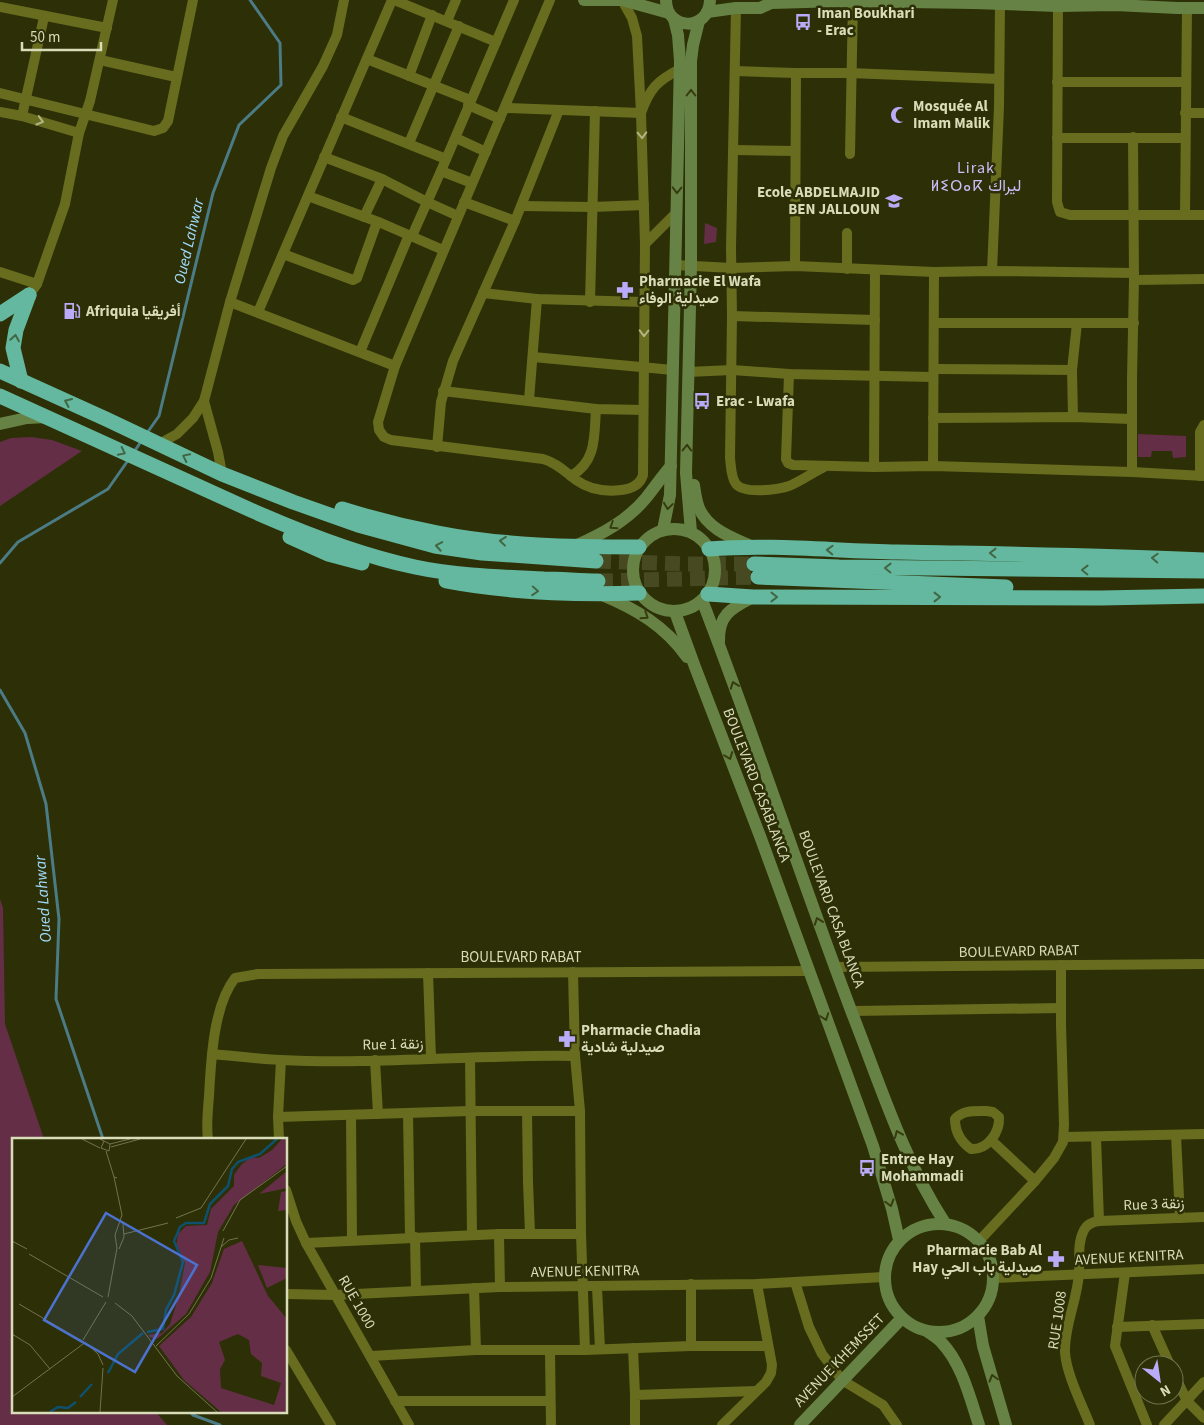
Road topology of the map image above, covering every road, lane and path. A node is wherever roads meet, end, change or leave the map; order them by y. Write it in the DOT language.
graph roads {
  1 [pos="113,0"];
  2 [pos="193,0"];
  3 [pos="344,0"];
  4 [pos="393,0"];
  5 [pos="456,0"];
  6 [pos="514,0"];
  7 [pos="550,0"];
  8 [pos="584,0"];
  9 [pos="605,0"];
  10 [pos="623,0"];
  11 [pos="666,0"];
  12 [pos="776,1"];
  13 [pos="844,1"];
  14 [pos="975,1"];
  15 [pos="1000,4"];
  16 [pos="1058,6"];
  17 [pos="1180,6"];
  18 [pos="0,7"];
  19 [pos="736,8"];
  20 [pos="1204,8"];
  21 [pos="705,11"];
  22 [pos="432,16"];
  23 [pos="671,16"];
  24 [pos="44,17"];
  25 [pos="447,21"];
  26 [pos="459,26"];
  27 [pos="107,28"];
  28 [pos="496,42"];
  29 [pos="367,59"];
  30 [pos="100,60"];
  31 [pos="680,69"];
  32 [pos="735,71"];
  33 [pos="796,73"];
  34 [pos="850,73"];
  35 [pos="409,76"];
  36 [pos="176,77"];
  37 [pos="999,79"];
  38 [pos="1057,82"];
  39 [pos="1185,82"];
  40 [pos="434,86"];
  41 [pos="0,93"];
  42 [pos="27,98"];
  43 [pos="469,103"];
  44 [pos="505,108"];
  45 [pos="559,110"];
  46 [pos="594,111"];
  47 [pos="0,112"];
  48 [pos="641,113"];
  49 [pos="1185,113"];
  50 [pos="1204,113"];
  51 [pos="84,114"];
  52 [pos="22,116"];
  53 [pos="341,117"];
  54 [pos="500,119"];
  55 [pos="79,133"];
  56 [pos="1133,137"];
  57 [pos="456,138"];
  58 [pos="1057,138"];
  59 [pos="1184,138"];
  60 [pos="409,143"];
  61 [pos="734,150"];
  62 [pos="795,151"];
  63 [pos="486,152"];
  64 [pos="850,154"];
  65 [pos="324,157"];
  66 [pos="446,159"];
  67 [pos="441,172"];
  68 [pos="382,179"];
  69 [pos="472,183"];
  70 [pos="308,196"];
  71 [pos="427,202"];
  72 [pos="464,202"];
  73 [pos="521,206"];
  74 [pos="644,206"];
  75 [pos="592,207"];
  76 [pos="676,212"];
  77 [pos="1134,215"];
  78 [pos="1185,215"];
  79 [pos="1204,215"];
  80 [pos="458,216"];
  81 [pos="364,217"];
  82 [pos="515,221"];
  83 [pos="377,222"];
  84 [pos="847,233"];
  85 [pos="410,236"];
  86 [pos="645,244"];
  87 [pos="444,250"];
  88 [pos="283,254"];
  89 [pos="675,265"];
  90 [pos="691,266"];
  91 [pos="795,266"];
  92 [pos="732,268"];
  93 [pos="847,269"];
  94 [pos="875,270"];
  95 [pos="992,271"];
  96 [pos="0,272"];
  97 [pos="934,272"];
  98 [pos="1134,277"];
  99 [pos="1204,279"];
  100 [pos="33,290"];
  101 [pos="483,293"];
  102 [pos="537,300"];
  103 [pos="230,302"];
  104 [pos="590,302"];
  105 [pos="644,302"];
  106 [pos="258,312"];
  107 [pos="0,314"];
  108 [pos="732,316"];
  109 [pos="875,320"];
  110 [pos="1077,323"];
  111 [pos="1134,323"];
  112 [pos="934,324"];
  113 [pos="360,352"];
  114 [pos="533,357"];
  115 [pos="395,366"];
  116 [pos="644,368"];
  117 [pos="673,370"];
  118 [pos="732,370"];
  119 [pos="1072,370"];
  120 [pos="0,371"];
  121 [pos="688,372"];
  122 [pos="933,373"];
  123 [pos="789,374"];
  124 [pos="875,375"];
  125 [pos="21,381"];
  126 [pos="443,391"];
  127 [pos="0,396"];
  128 [pos="529,400"];
  129 [pos="204,401"];
  130 [pos="596,409"];
  131 [pos="644,410"];
  132 [pos="49,417"];
  133 [pos="1073,417"];
  134 [pos="933,418"];
  135 [pos="1132,419"];
  136 [pos="0,424"];
  137 [pos="1204,425"];
  138 [pos="155,441"];
  139 [pos="436,447"];
  140 [pos="670,466"];
  141 [pos="827,466"];
  142 [pos="934,466"];
  143 [pos="874,467"];
  144 [pos="1132,472"];
  145 [pos="686,473"];
  146 [pos="222,474"];
  147 [pos="571,476"];
  148 [pos="1202,476"];
  149 [pos="663,530"];
  150 [pos="691,532"];
  151 [pos="575,546"];
  152 [pos="639,547"];
  153 [pos="754,547"];
  154 [pos="709,548"];
  155 [pos="1204,560"];
  156 [pos="596,561"];
  157 [pos="1204,572"];
  158 [pos="600,588"];
  159 [pos="1204,590"];
  160 [pos="639,593"];
  161 [pos="1204,596"];
  162 [pos="705,597"];
  163 [pos="753,597"];
  164 [pos="675,612"];
  165 [pos="720,647"];
  166 [pos="694,667"];
  167 [pos="1204,964"];
  168 [pos="1061,965"];
  169 [pos="834,967"];
  170 [pos="808,971"];
  171 [pos="572,972"];
  172 [pos="428,973"];
  173 [pos="1061,1008"];
  174 [pos="852,1011"];
  175 [pos="212,1054"];
  176 [pos="575,1056"];
  177 [pos="431,1058"];
  178 [pos="470,1058"];
  179 [pos="281,1060"];
  180 [pos="375,1060"];
  181 [pos="470,1111"];
  182 [pos="527,1111"];
  183 [pos="580,1112"];
  184 [pos="408,1113"];
  185 [pos="378,1114"];
  186 [pos="350,1115"];
  187 [pos="278,1117"];
  188 [pos="1204,1134"];
  189 [pos="1176,1135"];
  190 [pos="1064,1137"];
  191 [pos="1096,1137"];
  192 [pos="208,1138"];
  193 [pos="279,1138"];
  194 [pos="991,1140"];
  195 [pos="1035,1181"];
  196 [pos="288,1196"];
  197 [pos="1204,1217"];
  198 [pos="1180,1218"];
  199 [pos="1102,1221"];
  200 [pos="945,1223"];
  201 [pos="530,1233"];
  202 [pos="472,1234"];
  203 [pos="499,1234"];
  204 [pos="581,1234"];
  205 [pos="412,1237"];
  206 [pos="352,1240"];
  207 [pos="899,1240"];
  208 [pos="979,1241"];
  209 [pos="306,1243"];
  210 [pos="1204,1269"];
  211 [pos="1125,1273"];
  212 [pos="1079,1275"];
  213 [pos="884,1277"];
  214 [pos="995,1278"];
  215 [pos="795,1282"];
  216 [pos="691,1284"];
  217 [pos="757,1284"];
  218 [pos="500,1287"];
  219 [pos="583,1287"];
  220 [pos="597,1287"];
  221 [pos="474,1288"];
  222 [pos="416,1290"];
  223 [pos="288,1294"];
  224 [pos="336,1295"];
  225 [pos="978,1316"];
  226 [pos="902,1318"];
  227 [pos="1204,1324"];
  228 [pos="1152,1325"];
  229 [pos="1117,1327"];
  230 [pos="927,1331"];
  231 [pos="691,1346"];
  232 [pos="768,1346"];
  233 [pos="633,1348"];
  234 [pos="600,1349"];
  235 [pos="476,1350"];
  236 [pos="585,1350"];
  237 [pos="550,1351"];
  238 [pos="288,1353"];
  239 [pos="1166,1355"];
  240 [pos="371,1356"];
  241 [pos="842,1380"];
  242 [pos="1204,1382"];
  243 [pos="756,1391"];
  244 [pos="635,1395"];
  245 [pos="1184,1395"];
  246 [pos="550,1401"];
  247 [pos="1187,1401"];
  248 [pos="395,1402"];
  249 [pos="1204,1418"];
  250 [pos="331,1425"];
  251 [pos="409,1425"];
  252 [pos="551,1425"];
  253 [pos="635,1425"];
  254 [pos="722,1425"];
  255 [pos="800,1425"];
  256 [pos="897,1425"];
  257 [pos="979,1425"];
  258 [pos="1006,1425"];
  259 [pos="1090,1425"];
  260 [pos="1147,1425"];
  261 [pos="1164,1425"];
  1 -- 27 [label="street"];
  2 -- 36 [label="street"];
  3 -- 103 [label="street"];
  4 -- 22 [label="street"];
  4 -- 29 [label="street"];
  5 -- 25 [label="street"];
  6 -- 28 [label="street"];
  7 -- 44 [label="street"];
  8 -- 9 [label="main road"];
  9 -- 10 [label="main road"];
  10 -- 23 [label="main road"];
  10 -- 48 [label="street"];
  11 -- 23 [label="main road"];
  12 -- 13 [label="main road"];
  12 -- 19 [label="main road"];
  13 -- 14 [label="main road"];
  13 -- 34 [label="street"];
  14 -- 15 [label="main road"];
  15 -- 16 [label="main road"];
  15 -- 37 [label="street"];
  16 -- 17 [label="main road"];
  16 -- 38 [label="street"];
  17 -- 20 [label="main road"];
  17 -- 39 [label="street"];
  18 -- 24 [label="street"];
  19 -- 21 [label="main road"];
  19 -- 32 [label="street"];
  21 -- 23 [label="main road"];
  90 -- 21 [label="main road, one-way"];
  22 -- 25 [label="street"];
  22 -- 35 [label="street"];
  23 -- 31 [label="main road"];
  24 -- 27 [label="street"];
  24 -- 42 [label="street"];
  25 -- 26 [label="street"];
  26 -- 28 [label="street"];
  26 -- 40 [label="street"];
  27 -- 30 [label="street"];
  28 -- 43 [label="street"];
  29 -- 35 [label="street"];
  29 -- 53 [label="street"];
  30 -- 36 [label="street"];
  30 -- 51 [label="street"];
  31 -- 48 [label="street"];
  31 -- 76 [label="main road, one-way"];
  32 -- 33 [label="street"];
  32 -- 61 [label="street"];
  33 -- 34 [label="street"];
  33 -- 62 [label="street"];
  34 -- 37 [label="street"];
  34 -- 64 [label="street"];
  35 -- 40 [label="street"];
  36 -- 51 [label="street"];
  37 -- 95 [label="street"];
  38 -- 39 [label="street"];
  38 -- 58 [label="street"];
  39 -- 49 [label="street"];
  40 -- 43 [label="street"];
  40 -- 60 [label="street"];
  41 -- 42 [label="street"];
  42 -- 51 [label="street"];
  42 -- 52 [label="street"];
  43 -- 54 [label="street"];
  43 -- 57 [label="street"];
  44 -- 45 [label="street"];
  44 -- 54 [label="street"];
  45 -- 46 [label="street"];
  45 -- 73 [label="street"];
  46 -- 48 [label="street"];
  46 -- 75 [label="street"];
  47 -- 52 [label="street"];
  48 -- 74 [label="street, one-way"];
  49 -- 50 [label="street"];
  49 -- 59 [label="street"];
  51 -- 55 [label="street"];
  52 -- 55 [label="street, one-way"];
  53 -- 60 [label="street"];
  53 -- 65 [label="street"];
  54 -- 63 [label="street"];
  55 -- 100 [label="street"];
  56 -- 58 [label="street"];
  56 -- 59 [label="street"];
  56 -- 77 [label="street"];
  57 -- 63 [label="street"];
  57 -- 66 [label="street"];
  58 -- 77 [label="street"];
  59 -- 78 [label="street"];
  60 -- 66 [label="street"];
  61 -- 62 [label="street"];
  61 -- 92 [label="street"];
  62 -- 91 [label="street"];
  63 -- 69 [label="street"];
  65 -- 68 [label="street"];
  65 -- 70 [label="street"];
  66 -- 67 [label="street"];
  67 -- 69 [label="street"];
  67 -- 71 [label="street"];
  68 -- 71 [label="street"];
  68 -- 81 [label="street"];
  69 -- 72 [label="street"];
  70 -- 81 [label="street"];
  70 -- 88 [label="street"];
  71 -- 80 [label="street"];
  71 -- 85 [label="street"];
  72 -- 80 [label="street"];
  72 -- 82 [label="street"];
  73 -- 75 [label="street"];
  73 -- 82 [label="street"];
  74 -- 75 [label="street"];
  74 -- 86 [label="street"];
  75 -- 104 [label="street"];
  76 -- 86 [label="street"];
  76 -- 89 [label="main road"];
  77 -- 78 [label="street"];
  77 -- 98 [label="street"];
  78 -- 79 [label="street"];
  80 -- 87 [label="street"];
  81 -- 83 [label="street"];
  82 -- 101 [label="street"];
  83 -- 85 [label="street"];
  83 -- 88 [label="street"];
  84 -- 93 [label="street"];
  85 -- 87 [label="street"];
  85 -- 113 [label="street"];
  86 -- 105 [label="street"];
  87 -- 115 [label="street"];
  88 -- 106 [label="street"];
  89 -- 90 [label="street"];
  89 -- 117 [label="main road"];
  90 -- 92 [label="street"];
  90 -- 121 [label="main road"];
  91 -- 92 [label="street"];
  91 -- 93 [label="street"];
  92 -- 108 [label="street"];
  93 -- 94 [label="street"];
  94 -- 97 [label="street"];
  94 -- 109 [label="street"];
  95 -- 97 [label="street"];
  95 -- 98 [label="street"];
  96 -- 100 [label="street"];
  97 -- 112 [label="street"];
  98 -- 99 [label="street"];
  98 -- 111 [label="street"];
  100 -- 107 [label="highway"];
  125 -- 100 [label="highway, one-way"];
  101 -- 102 [label="street"];
  101 -- 126 [label="street"];
  102 -- 104 [label="street"];
  102 -- 114 [label="street"];
  103 -- 106 [label="street"];
  103 -- 129 [label="street"];
  104 -- 105 [label="street"];
  105 -- 116 [label="street, one-way"];
  106 -- 113 [label="street"];
  108 -- 109 [label="street"];
  108 -- 118 [label="street"];
  109 -- 124 [label="street"];
  110 -- 111 [label="street"];
  110 -- 112 [label="street"];
  110 -- 119 [label="street"];
  111 -- 135 [label="street"];
  112 -- 122 [label="street"];
  113 -- 115 [label="street"];
  114 -- 116 [label="street"];
  114 -- 128 [label="street"];
  115 -- 139 [label="street"];
  116 -- 117 [label="street"];
  116 -- 131 [label="street"];
  117 -- 140 [label="main road"];
  118 -- 121 [label="street"];
  118 -- 123 [label="street"];
  118 -- 141 [label="street"];
  119 -- 122 [label="street"];
  119 -- 133 [label="street"];
  120 -- 125 [label="highway"];
  145 -- 121 [label="main road, one-way"];
  122 -- 124 [label="street"];
  122 -- 134 [label="street"];
  123 -- 124 [label="street"];
  123 -- 141 [label="street"];
  124 -- 143 [label="street"];
  138 -- 125 [label="highway, one-way"];
  126 -- 128 [label="street"];
  126 -- 139 [label="street"];
  127 -- 132 [label="highway"];
  128 -- 130 [label="street"];
  129 -- 138 [label="street"];
  129 -- 146 [label="street"];
  130 -- 131 [label="street"];
  130 -- 147 [label="street"];
  131 -- 147 [label="street"];
  132 -- 136 [label="main road"];
  132 -- 158 [label="highway, one-way"];
  133 -- 134 [label="street"];
  133 -- 135 [label="street"];
  134 -- 142 [label="street"];
  135 -- 144 [label="street"];
  137 -- 148 [label="street"];
  146 -- 138 [label="highway, one-way"];
  139 -- 147 [label="street"];
  140 -- 149 [label="main road, one-way"];
  140 -- 151 [label="main road, one-way"];
  141 -- 143 [label="street"];
  142 -- 143 [label="street"];
  142 -- 144 [label="street"];
  144 -- 148 [label="street"];
  145 -- 150 [label="main road"];
  145 -- 153 [label="main road"];
  151 -- 146 [label="highway, one-way"];
  156 -- 146 [label="highway, one-way"];
  149 -- 150 [label="main road"];
  149 -- 152 [label="main road"];
  150 -- 154 [label="main road"];
  151 -- 152 [label="highway"];
  152 -- 160 [label="main road"];
  153 -- 154 [label="highway"];
  155 -- 153 [label="highway, one-way"];
  154 -- 162 [label="main road"];
  157 -- 159 [label="highway, one-way"];
  158 -- 160 [label="highway"];
  158 -- 166 [label="main road, one-way"];
  160 -- 164 [label="main road"];
  163 -- 161 [label="highway, one-way"];
  162 -- 163 [label="highway"];
  162 -- 164 [label="main road"];
  162 -- 165 [label="main road, BOULEVARD CASA BLANCA"];
  163 -- 165 [label="main road"];
  164 -- 166 [label="main road, BOULEVARD CASABLANCA"];
  169 -- 165 [label="main road, BOULEVARD CASA BLANCA, one-way"];
  166 -- 170 [label="main road, BOULEVARD CASABLANCA, one-way"];
  167 -- 168 [label="street, BOULEVARD RABAT"];
  168 -- 169 [label="street, BOULEVARD RABAT"];
  168 -- 173 [label="street"];
  169 -- 174 [label="main road, BOULEVARD CASA BLANCA"];
  170 -- 171 [label="street, BOULEVARD RABAT"];
  170 -- 207 [label="main road, one-way"];
  171 -- 172 [label="street, BOULEVARD RABAT"];
  171 -- 176 [label="street"];
  172 -- 175 [label="street, BOULEVARD RABAT"];
  172 -- 177 [label="street"];
  173 -- 174 [label="street"];
  173 -- 190 [label="street"];
  200 -- 174 [label="main road, BOULEVARD CASA BLANCA, one-way"];
  175 -- 179 [label="street, Rue 1 زنقة"];
  175 -- 192 [label="street"];
  176 -- 178 [label="street, Rue 1 زنقة"];
  176 -- 183 [label="street"];
  177 -- 178 [label="street, Rue 1 زنقة"];
  177 -- 180 [label="street, Rue 1 زنقة"];
  178 -- 181 [label="street"];
  179 -- 180 [label="street, Rue 1 زنقة"];
  179 -- 187 [label="street"];
  180 -- 185 [label="street"];
  181 -- 182 [label="street"];
  181 -- 184 [label="street"];
  181 -- 202 [label="street"];
  182 -- 183 [label="street"];
  182 -- 201 [label="street"];
  183 -- 204 [label="street"];
  184 -- 185 [label="street"];
  184 -- 205 [label="street"];
  185 -- 186 [label="street"];
  186 -- 187 [label="street"];
  186 -- 206 [label="street"];
  187 -- 193 [label="street"];
  188 -- 189 [label="street"];
  189 -- 191 [label="street"];
  189 -- 198 [label="street"];
  190 -- 191 [label="street"];
  190 -- 195 [label="street"];
  191 -- 199 [label="street"];
  194 -- 194 [label="street"];
  194 -- 195 [label="street"];
  195 -- 208 [label="street"];
  196 -- 209 [label="street, RUE 1000"];
  197 -- 198 [label="street, Rue 3 زنقة"];
  198 -- 199 [label="street, Rue 3 زنقة"];
  199 -- 212 [label="street, RUE 1008"];
  200 -- 207 [label="main road"];
  200 -- 208 [label="main road"];
  201 -- 203 [label="street"];
  201 -- 204 [label="street"];
  202 -- 203 [label="street"];
  202 -- 205 [label="street"];
  203 -- 218 [label="street"];
  204 -- 219 [label="street"];
  205 -- 206 [label="street"];
  205 -- 222 [label="street"];
  206 -- 209 [label="street"];
  207 -- 213 [label="main road"];
  208 -- 214 [label="main road"];
  209 -- 224 [label="street, RUE 1000"];
  210 -- 211 [label="street, AVENUE KENITRA"];
  211 -- 212 [label="street, AVENUE KENITRA"];
  211 -- 229 [label="street"];
  212 -- 214 [label="street, AVENUE KENITRA"];
  212 -- 259 [label="street, RUE 1008"];
  213 -- 215 [label="street, AVENUE KENITRA"];
  213 -- 226 [label="main road"];
  214 -- 225 [label="main road"];
  215 -- 217 [label="street, AVENUE KENITRA"];
  215 -- 241 [label="street"];
  216 -- 217 [label="street, AVENUE KENITRA"];
  216 -- 220 [label="street, AVENUE KENITRA"];
  216 -- 231 [label="street"];
  217 -- 232 [label="street"];
  218 -- 219 [label="street, AVENUE KENITRA"];
  218 -- 221 [label="street, AVENUE KENITRA"];
  219 -- 220 [label="street, AVENUE KENITRA"];
  219 -- 236 [label="street"];
  220 -- 234 [label="street"];
  221 -- 222 [label="street, AVENUE KENITRA"];
  221 -- 235 [label="street"];
  222 -- 224 [label="street, AVENUE KENITRA"];
  223 -- 224 [label="street, AVENUE KENITRA"];
  224 -- 240 [label="street, RUE 1000"];
  225 -- 230 [label="main road"];
  258 -- 225 [label="main road, one-way"];
  226 -- 230 [label="main road"];
  226 -- 241 [label="main road, AVENUE KHEMSSET"];
  227 -- 228 [label="street"];
  228 -- 229 [label="street"];
  228 -- 239 [label="street"];
  229 -- 260 [label="street"];
  230 -- 257 [label="main road"];
  231 -- 232 [label="street"];
  231 -- 233 [label="street"];
  232 -- 243 [label="street"];
  233 -- 234 [label="street"];
  233 -- 244 [label="street"];
  234 -- 236 [label="street"];
  235 -- 237 [label="street"];
  235 -- 240 [label="street"];
  236 -- 237 [label="street"];
  237 -- 246 [label="street"];
  238 -- 250 [label="street"];
  240 -- 248 [label="street, RUE 1000"];
  241 -- 255 [label="main road, AVENUE KHEMSSET"];
  241 -- 256 [label="street"];
  242 -- 247 [label="street"];
  243 -- 244 [label="street"];
  243 -- 254 [label="street"];
  244 -- 253 [label="street"];
  245 -- 247 [label="street"];
  246 -- 248 [label="street"];
  246 -- 252 [label="street"];
  247 -- 249 [label="street"];
  247 -- 261 [label="street"];
  248 -- 251 [label="street, RUE 1000"];
}
